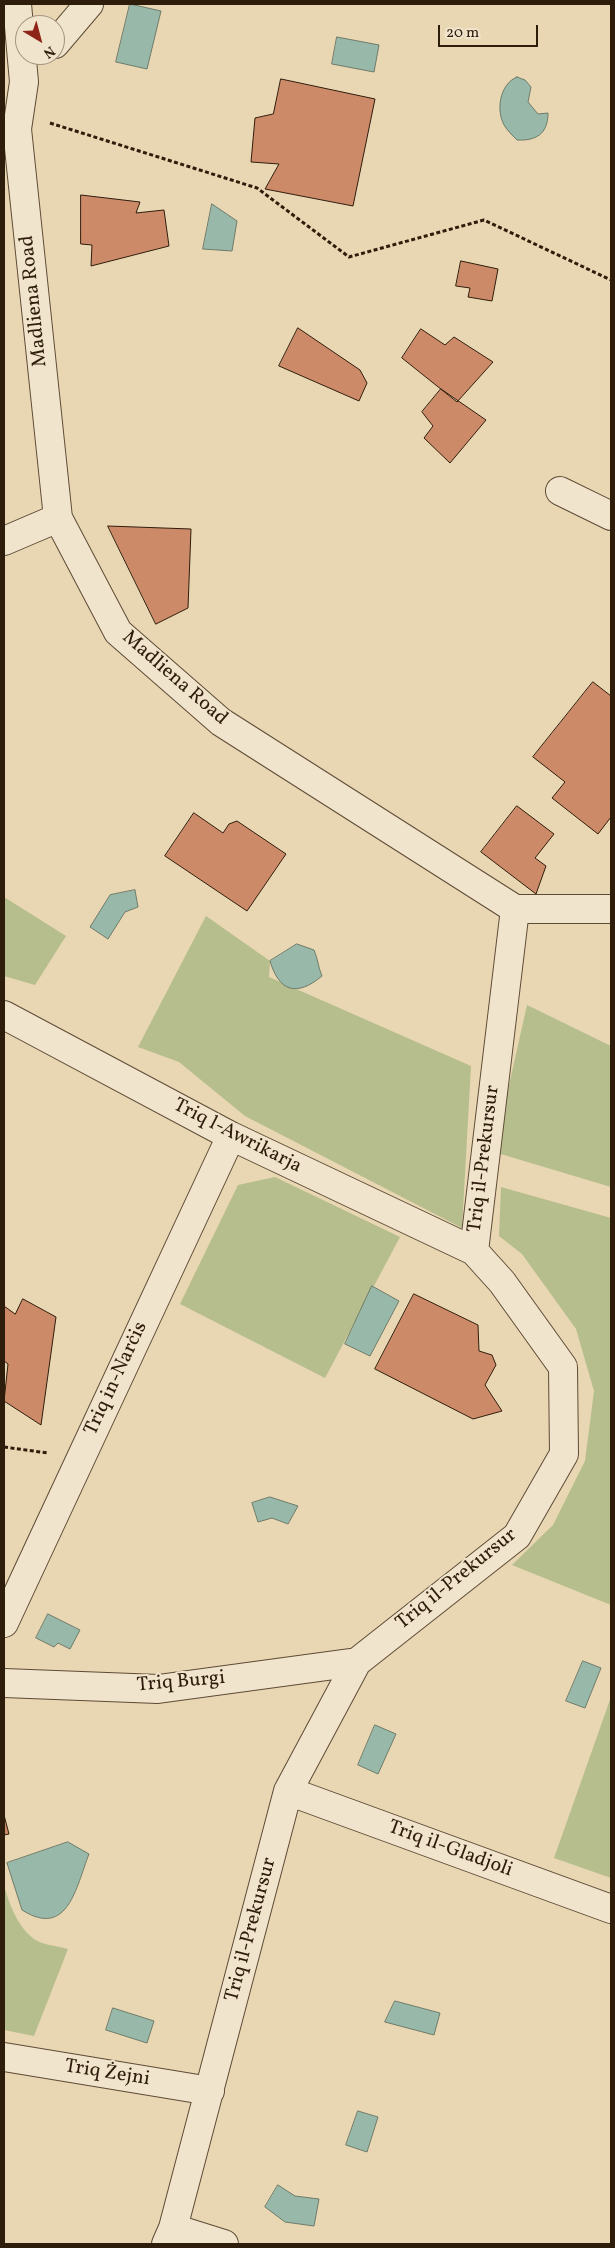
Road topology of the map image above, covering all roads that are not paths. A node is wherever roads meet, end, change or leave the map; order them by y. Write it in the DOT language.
graph roads {
  1 [pos="17,4"];
  2 [pos="89,4"];
  3 [pos="65,32"];
  4 [pos="38,65"];
  5 [pos="24,82"];
  6 [pos="560,491"];
  7 [pos="611,516"];
  8 [pos="58,518"];
  9 [pos="4,540"];
  10 [pos="611,909"];
  11 [pos="515,910"];
  12 [pos="4,1015"];
  13 [pos="231,1136"];
  14 [pos="474,1251"];
  15 [pos="4,1623"];
  16 [pos="357,1662"];
  17 [pos="4,1683"];
  18 [pos="288,1791"];
  19 [pos="611,1910"];
  20 [pos="4,2057"];
  21 [pos="210,2091"];
  22 [pos="170,2236"];
  23 [pos="224,2244"];
  1 -- 5 [label="street, Madliena Road"];
  2 -- 3 [label="street"];
  4 -- 5 [label="street"];
  5 -- 8 [label="street, Madliena Road"];
  6 -- 7 [label="street"];
  8 -- 9 [label="street"];
  8 -- 11 [label="street, Madliena Road"];
  10 -- 11 [label="street"];
  11 -- 14 [label="street, Triq il-Prekursur"];
  12 -- 13 [label="street, Triq l-Awrikarja"];
  13 -- 14 [label="street, Triq l-Awrikarja"];
  13 -- 15 [label="street, Triq in-Narċis"];
  14 -- 16 [label="street, Triq il-Prekursur"];
  16 -- 17 [label="street, Triq Burgi"];
  16 -- 18 [label="street, Triq il-Prekursur"];
  18 -- 19 [label="street, Triq il-Gladjoli"];
  18 -- 21 [label="street, Triq il-Prekursur"];
  20 -- 21 [label="street, Triq Żejni"];
  21 -- 22 [label="street, Triq il-Prekursur"];
  22 -- 23 [label="street"];
}
